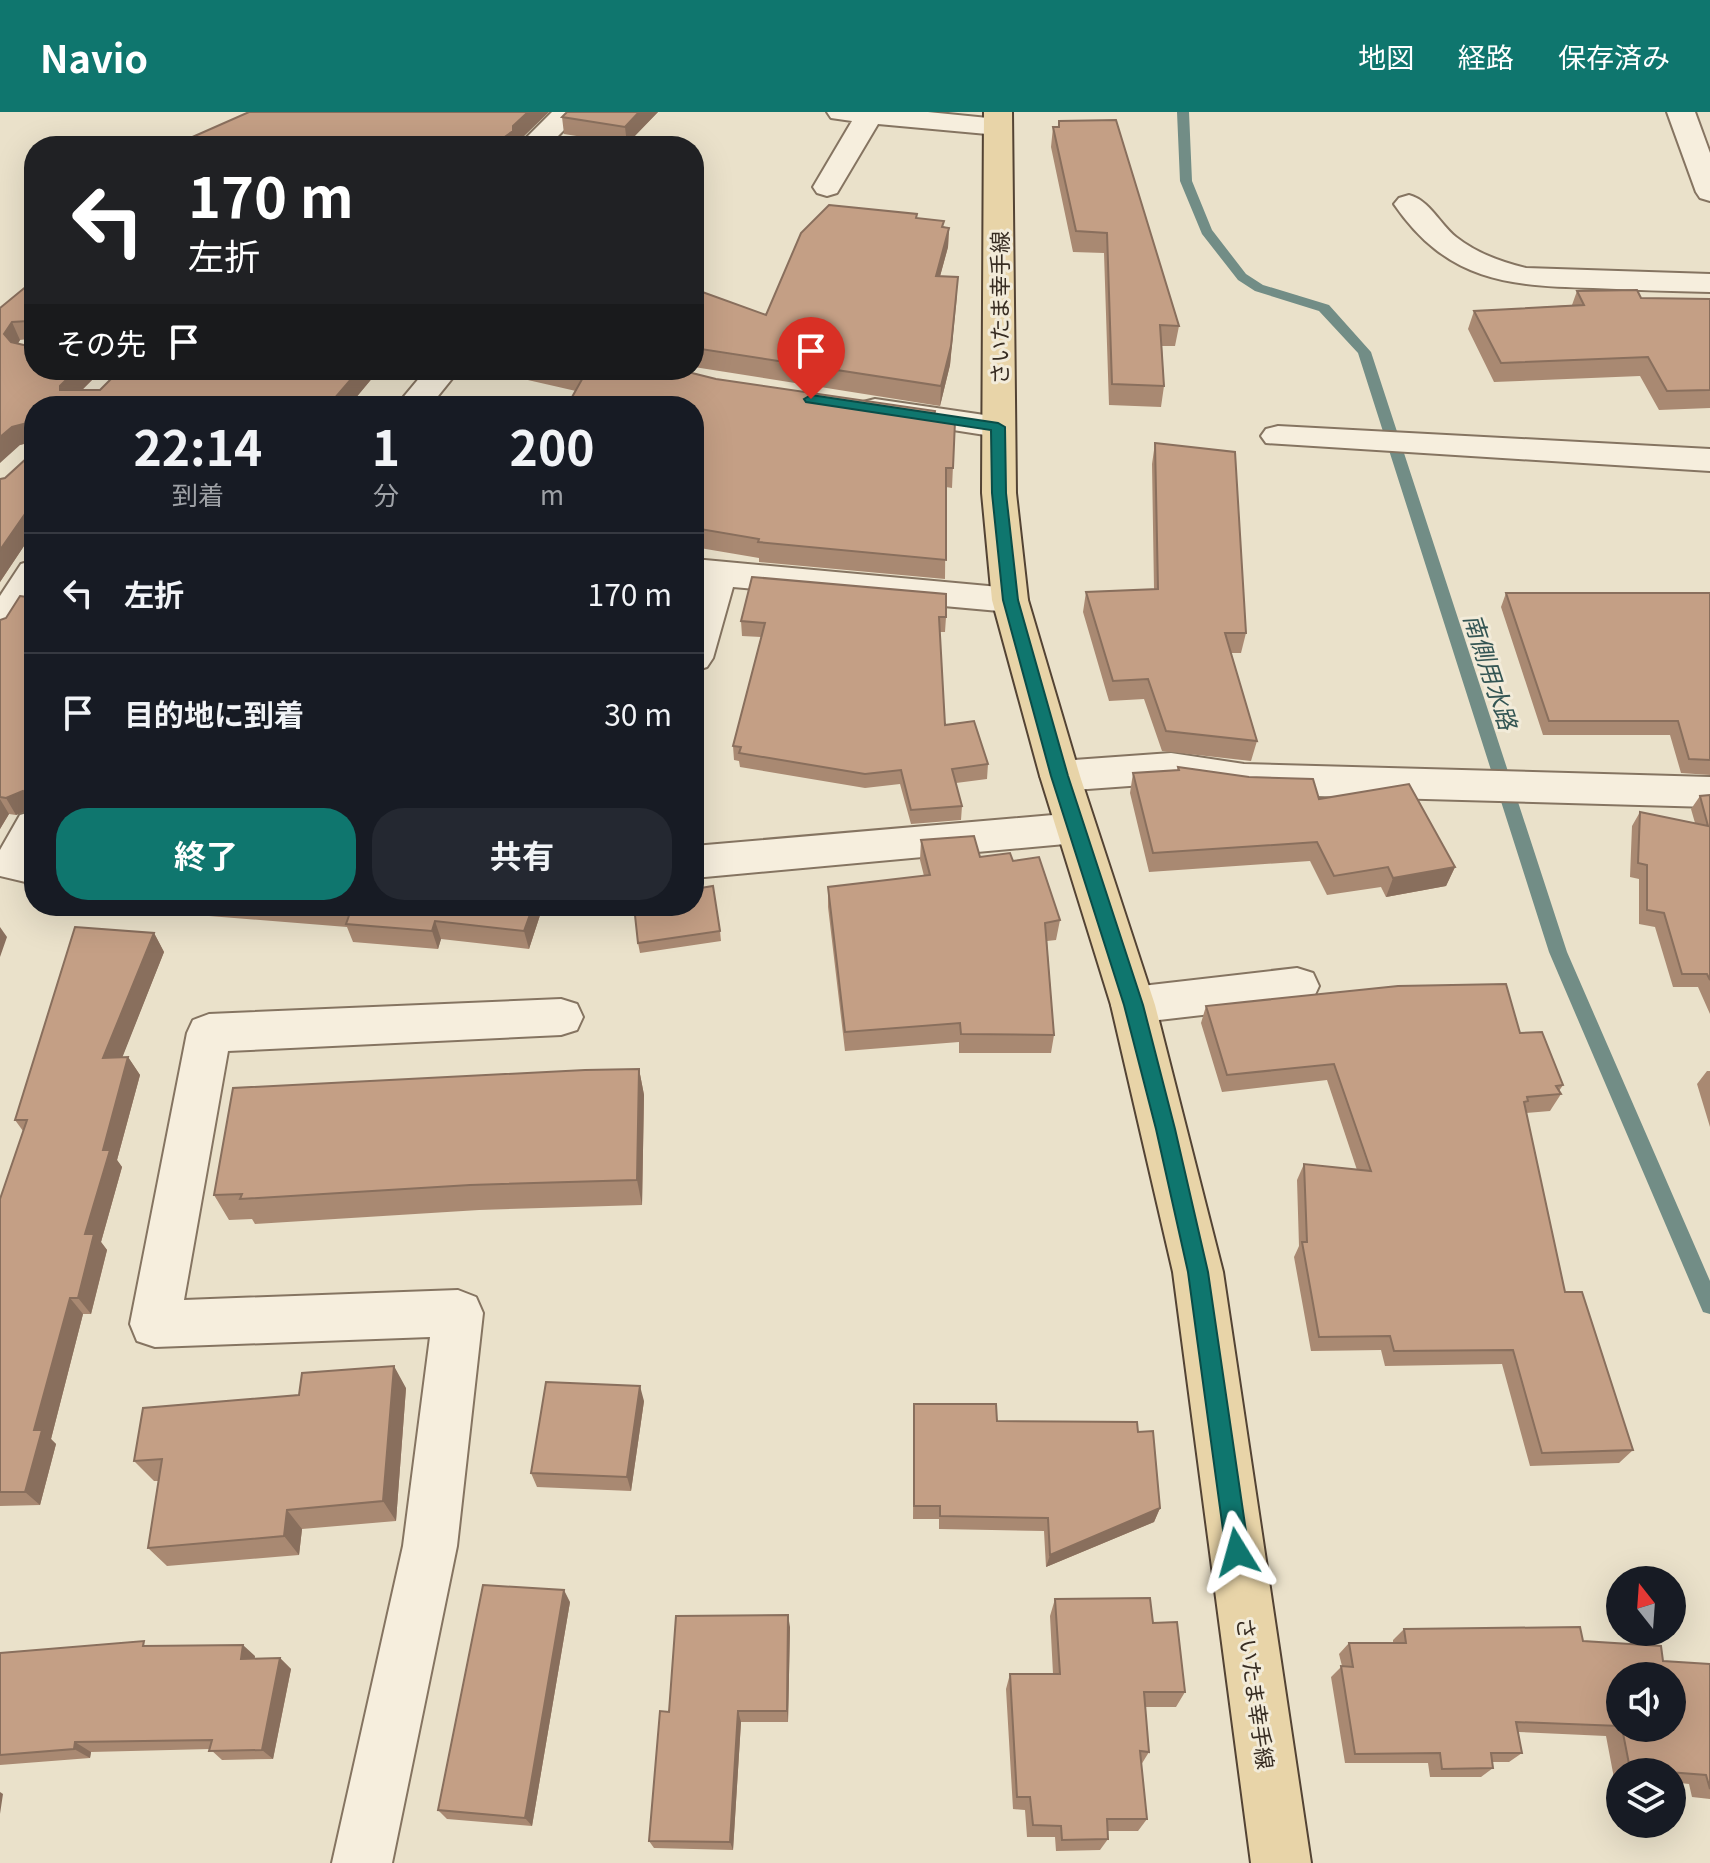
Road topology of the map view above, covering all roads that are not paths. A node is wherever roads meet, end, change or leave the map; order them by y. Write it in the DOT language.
graph roads {
  1 [pos="566,112"];
  2 [pos="1681,112"];
  3 [pos="855,113"];
  4 [pos="998,120"];
  5 [pos="542,136"];
  6 [pos="827,187"];
  7 [pos="1710,192"];
  8 [pos="1409,204"];
  9 [pos="1710,283"];
  10 [pos="434,380"];
  11 [pos="421,396"];
  12 [pos="842,404"];
  13 [pos="998,427"];
  14 [pos="1278,436"];
  15 [pos="1710,460"];
  16 [pos="707,572"];
  17 [pos="24,588"];
  18 [pos="704,592"];
  19 [pos="1010,600"];
  20 [pos="0,625"];
  21 [pos="1060,776"];
  22 [pos="1710,792"];
  23 [pos="1076,828"];
  24 [pos="24,844"];
  25 [pos="704,861"];
  26 [pos="24,866"];
  27 [pos="1297,986"];
  28 [pos="1133,1005"];
  29 [pos="561,1017"];
  30 [pos="362,1863"];
  31 [pos="1281,1863"];
  1 -- 5 [label="street"];
  2 -- 7 [label="street"];
  3 -- 4 [label="street"];
  3 -- 6 [label="street"];
  4 -- 13 [label="main road, さいたま幸手線"];
  8 -- 9 [label="street"];
  10 -- 11 [label="street"];
  12 -- 13 [label="street"];
  13 -- 19 [label="main road, さいたま幸手線"];
  14 -- 15 [label="street"];
  16 -- 18 [label="street"];
  16 -- 19 [label="street"];
  17 -- 20 [label="street"];
  19 -- 21 [label="main road, さいたま幸手線"];
  21 -- 22 [label="street"];
  21 -- 23 [label="main road, さいたま幸手線"];
  23 -- 25 [label="street"];
  23 -- 28 [label="main road, さいたま幸手線"];
  24 -- 26 [label="street"];
  27 -- 28 [label="street"];
  28 -- 31 [label="main road, さいたま幸手線"];
  29 -- 30 [label="street"];
}
